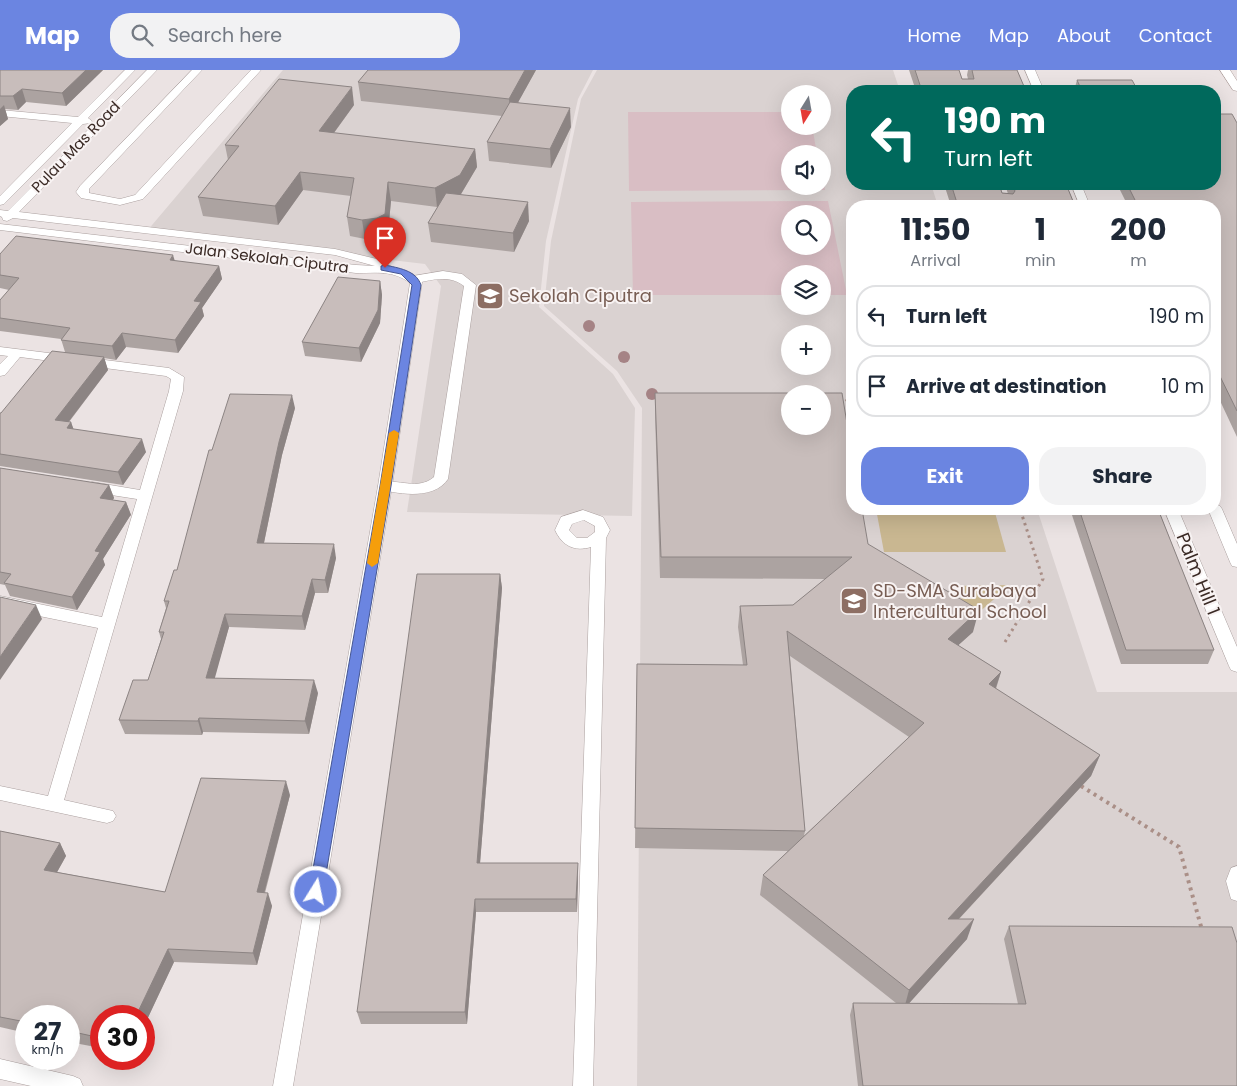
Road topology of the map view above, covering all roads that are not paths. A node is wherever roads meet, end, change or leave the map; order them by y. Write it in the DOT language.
graph roads {
  1 [pos="130,70"];
  2 [pos="152,70"];
  3 [pos="197,70"];
  4 [pos="256,70"];
  5 [pos="1030,70"];
  6 [pos="1226,70"];
  7 [pos="1036,85"];
  8 [pos="1237,88"];
  9 [pos="0,113"];
  10 [pos="80,120"];
  11 [pos="101,122"];
  12 [pos="0,202"];
  13 [pos="6,214"];
  14 [pos="0,226"];
  15 [pos="385,268"];
  16 [pos="413,280"];
  17 [pos="0,351"];
  18 [pos="17,353"];
  19 [pos="0,372"];
  20 [pos="78,485"];
  21 [pos="386,486"];
  22 [pos="145,496"];
  23 [pos="1174,515"];
  24 [pos="1217,515"];
  25 [pos="599,538"];
  26 [pos="1234,545"];
  27 [pos="1237,562"];
  28 [pos="0,602"];
  29 [pos="107,624"];
  30 [pos="1237,666"];
  31 [pos="0,793"];
  32 [pos="54,804"];
  33 [pos="107,816"];
  34 [pos="1237,874"];
  35 [pos="1237,892"];
  36 [pos="0,1069"];
  37 [pos="73,1086"];
  38 [pos="283,1086"];
  39 [pos="583,1086"];
  1 -- 10 [label="street, Pulau Mas Road"];
  2 -- 11 [label="street, Pulau Mas Road"];
  3 -- 4 [label="street"];
  5 -- 7 [label="street"];
  6 -- 8 [label="street"];
  9 -- 10 [label="street"];
  10 -- 11 [label="street"];
  10 -- 12 [label="street, Pulau Mas Road"];
  11 -- 13 [label="street, Pulau Mas Road"];
  13 -- 14 [label="street, Pulau Mas Road"];
  13 -- 15 [label="street, Jalan Sekolah Ciputra"];
  14 -- 15 [label="street, Jalan Sekolah Ciputra"];
  15 -- 16 [label="street"];
  16 -- 21 [label="street"];
  16 -- 21 [label="street"];
  17 -- 18 [label="street"];
  18 -- 19 [label="street"];
  18 -- 22 [label="street"];
  20 -- 22 [label="street"];
  21 -- 38 [label="street"];
  22 -- 29 [label="street"];
  23 -- 30 [label="street, Palm Hill 1"];
  24 -- 26 [label="street"];
  25 -- 39 [label="street"];
  26 -- 27 [label="street"];
  28 -- 29 [label="street"];
  29 -- 32 [label="street"];
  31 -- 32 [label="street"];
  32 -- 33 [label="street"];
  34 -- 35 [label="street"];
  36 -- 37 [label="street"];
}
